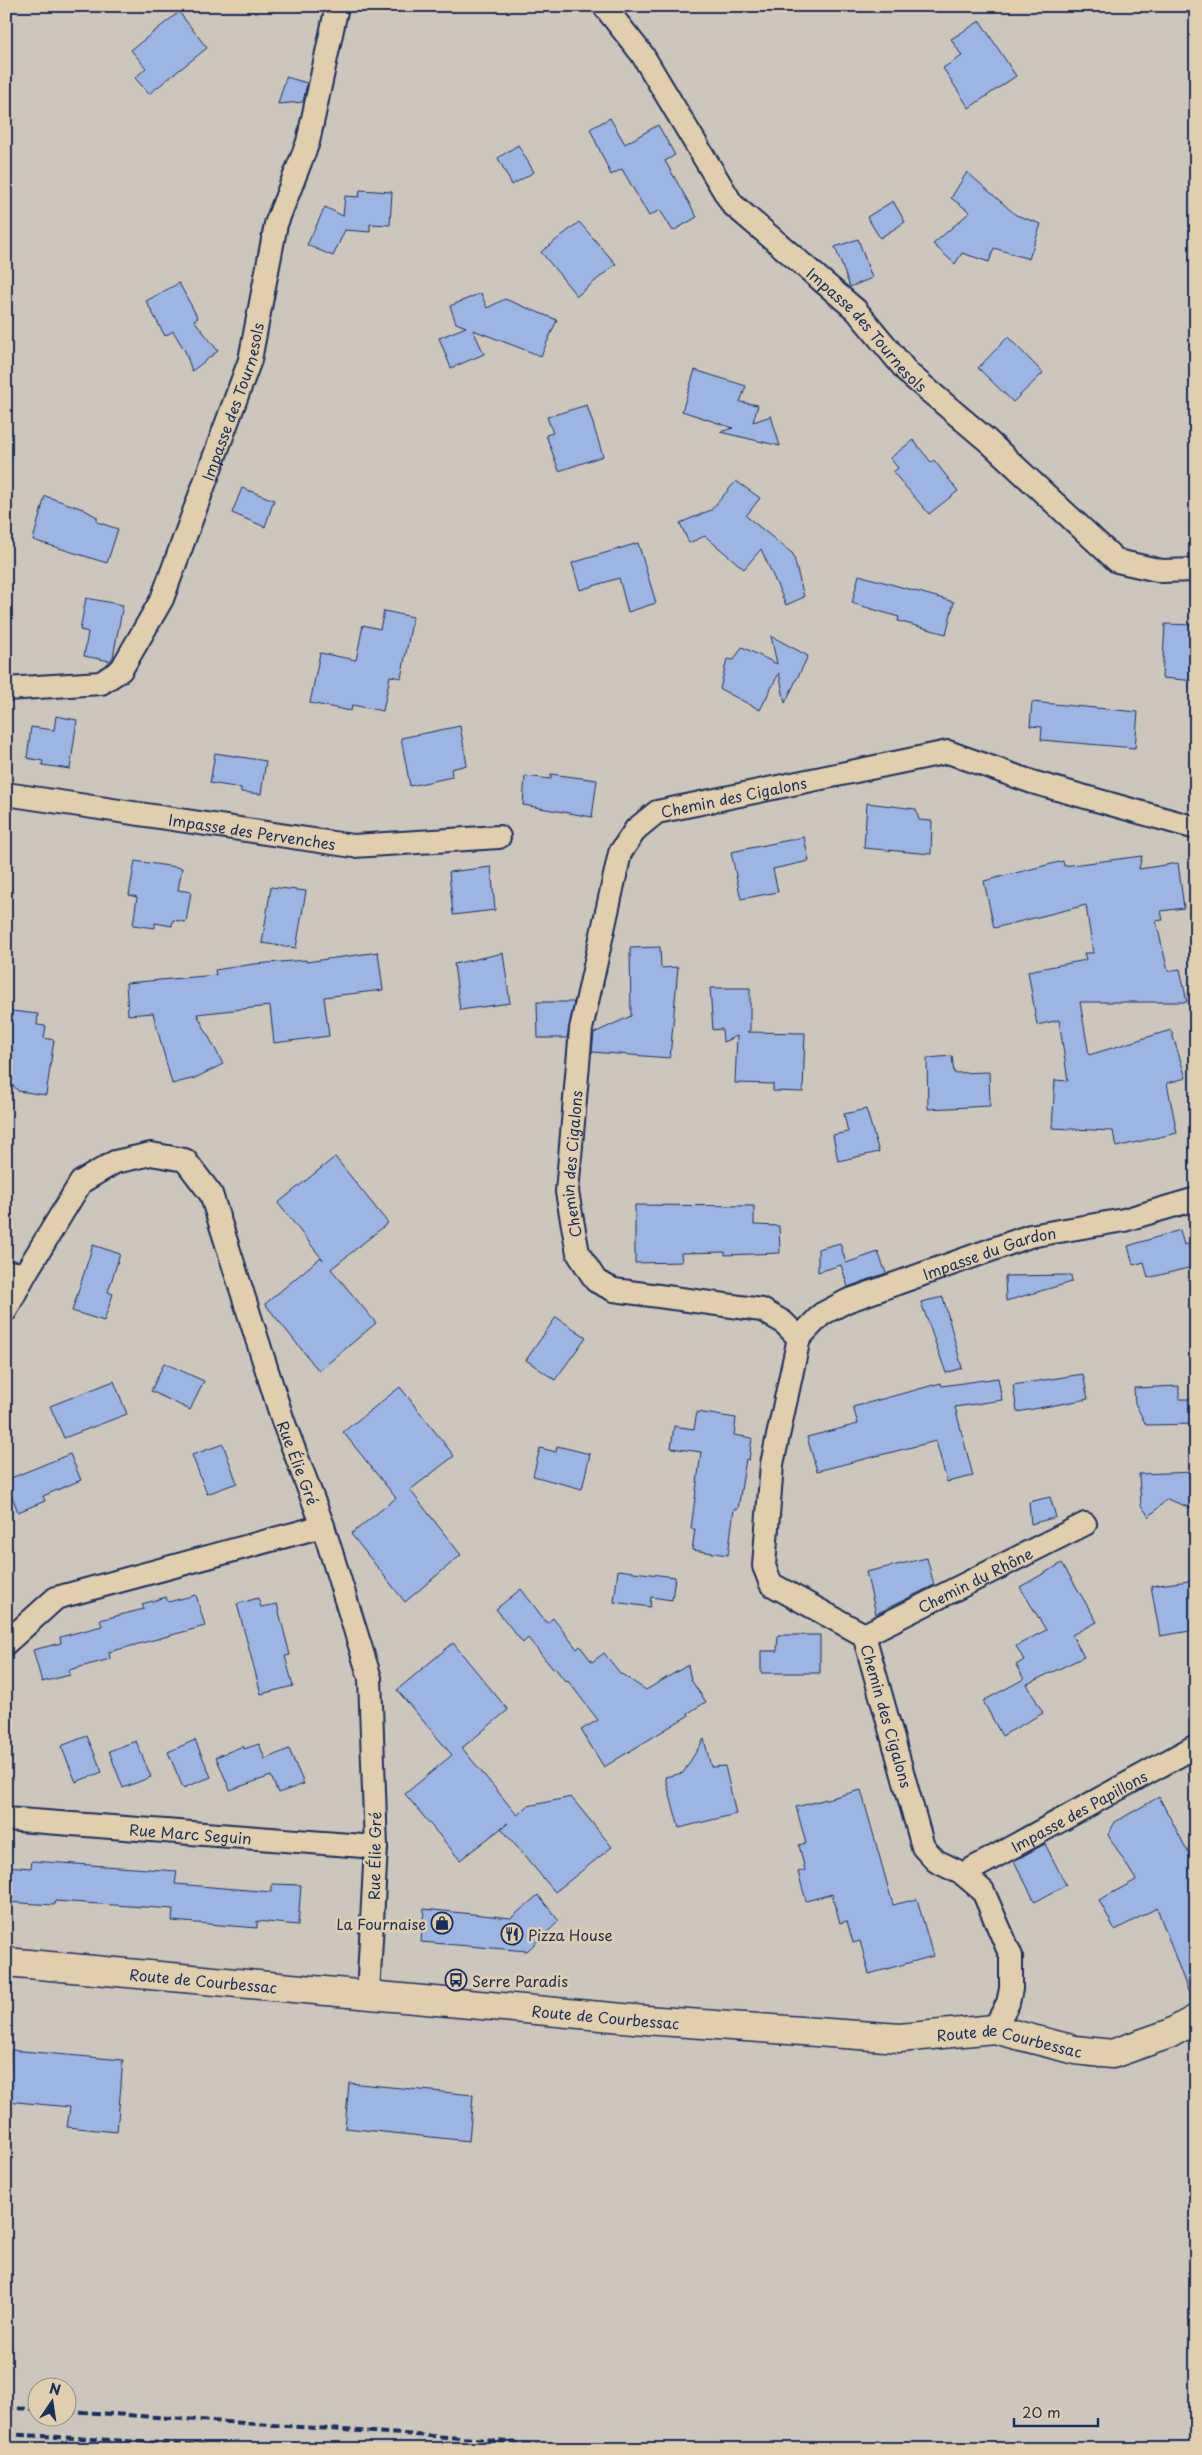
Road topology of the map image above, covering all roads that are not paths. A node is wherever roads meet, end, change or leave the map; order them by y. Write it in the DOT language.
graph roads {
  1 [pos="337,6"];
  2 [pos="604,6"];
  3 [pos="1196,570"];
  4 [pos="6,689"];
  5 [pos="6,794"];
  6 [pos="1196,828"];
  7 [pos="498,837"];
  8 [pos="1196,1199"];
  9 [pos="16,1273"];
  10 [pos="6,1310"];
  11 [pos="799,1338"];
  12 [pos="1085,1524"];
  13 [pos="323,1526"];
  14 [pos="864,1636"];
  15 [pos="6,1642"];
  16 [pos="1196,1746"];
  17 [pos="6,1819"];
  18 [pos="376,1847"];
  19 [pos="963,1874"];
  20 [pos="6,1962"];
  21 [pos="368,1995"];
  22 [pos="1196,2019"];
  23 [pos="994,2029"];
  1 -- 4 [label="street, Impasse des Tournesols"];
  2 -- 3 [label="street, Impasse des Tournesols"];
  5 -- 7 [label="street, Impasse des Pervenches"];
  6 -- 11 [label="street, Chemin des Cigalons"];
  8 -- 11 [label="street, Impasse du Gardon"];
  9 -- 10 [label="street, Rue Élie Gré"];
  9 -- 13 [label="street, Rue Élie Gré"];
  11 -- 14 [label="street, Chemin des Cigalons"];
  12 -- 14 [label="street, Chemin du Rhône"];
  13 -- 15 [label="street"];
  13 -- 18 [label="street, Rue Élie Gré"];
  14 -- 19 [label="street, Chemin des Cigalons"];
  16 -- 19 [label="street, Impasse des Papillons"];
  17 -- 18 [label="street, Rue Marc Seguin"];
  18 -- 21 [label="street, Rue Élie Gré"];
  19 -- 23 [label="street, Chemin des Cigalons"];
  20 -- 21 [label="street, Route de Courbessac"];
  21 -- 23 [label="street, Route de Courbessac"];
  22 -- 23 [label="street, Route de Courbessac"];
}
